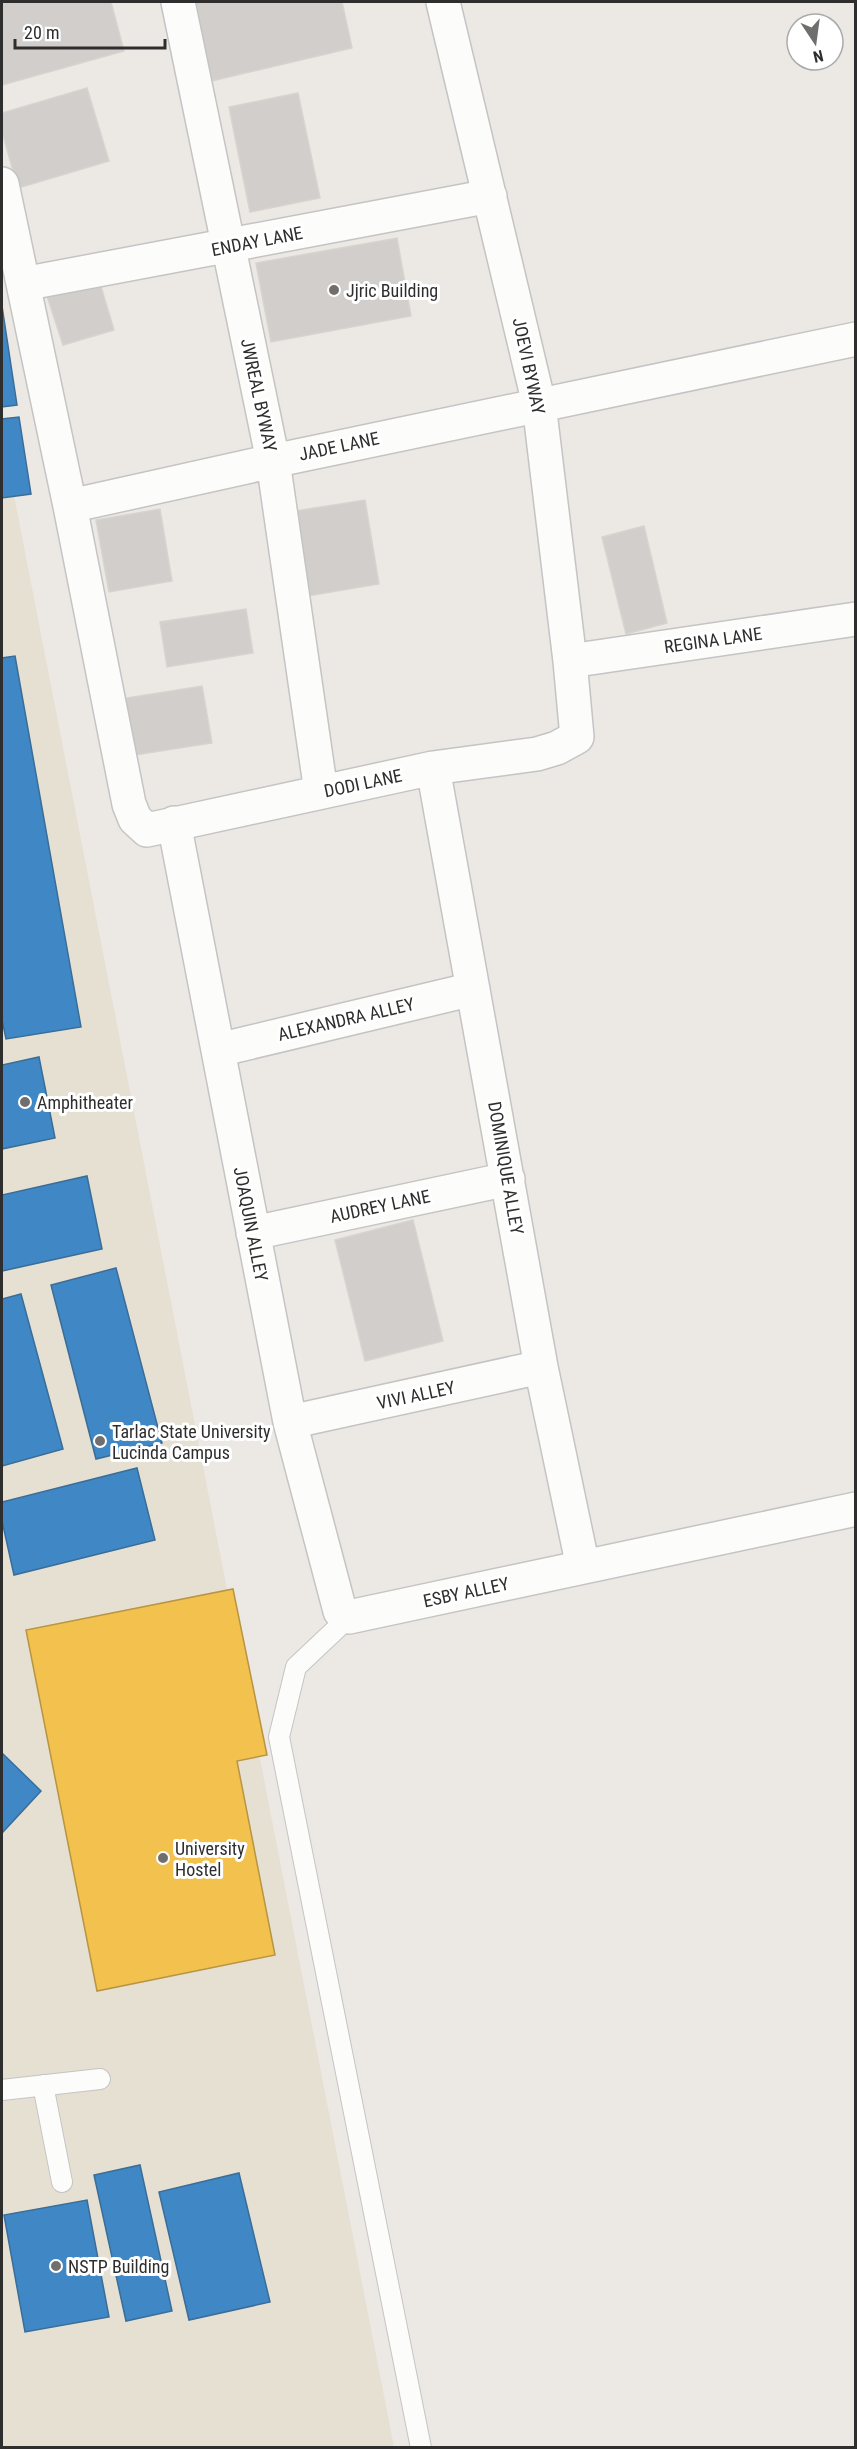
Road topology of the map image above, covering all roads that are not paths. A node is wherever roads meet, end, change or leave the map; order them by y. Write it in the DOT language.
graph roads {
  1 [pos="178,2"];
  2 [pos="443,2"];
  3 [pos="2,184"];
  4 [pos="490,196"];
  5 [pos="227,247"];
  6 [pos="23,284"];
  7 [pos="855,339"];
  8 [pos="539,404"];
  9 [pos="273,460"];
  10 [pos="70,506"];
  11 [pos="855,619"];
  12 [pos="570,661"];
  13 [pos="577,737"];
  14 [pos="433,768"];
  15 [pos="321,792"];
  16 [pos="161,827"];
  17 [pos="473,989"];
  18 [pos="218,1050"];
  19 [pos="508,1179"];
  20 [pos="253,1233"];
  21 [pos="541,1367"];
  22 [pos="290,1422"];
  23 [pos="855,1509"];
  24 [pos="583,1567"];
  25 [pos="349,1617"];
  26 [pos="100,2079"];
  27 [pos="43,2085"];
  28 [pos="2,2088"];
  29 [pos="62,2182"];
  30 [pos="421,2448"];
  1 -- 5 [label="street, JWREAL BYWAY"];
  2 -- 4 [label="street, JOEVI BYWAY"];
  3 -- 6 [label="street"];
  4 -- 5 [label="street, ENDAY LANE"];
  4 -- 8 [label="street, JOEVI BYWAY"];
  5 -- 6 [label="street, ENDAY LANE"];
  5 -- 9 [label="street, JWREAL BYWAY"];
  6 -- 10 [label="street"];
  7 -- 8 [label="street, JADE LANE"];
  8 -- 9 [label="street, JADE LANE"];
  8 -- 12 [label="street, JOEVI BYWAY"];
  9 -- 10 [label="street, JADE LANE"];
  9 -- 15 [label="street, JWREAL BYWAY"];
  10 -- 16 [label="street"];
  11 -- 12 [label="street, REGINA LANE"];
  12 -- 13 [label="street, JOEVI BYWAY"];
  13 -- 14 [label="street, DODI LANE"];
  14 -- 15 [label="street, DODI LANE"];
  14 -- 17 [label="street, DOMINIQUE ALLEY"];
  15 -- 16 [label="street, DODI LANE"];
  16 -- 18 [label="street, JOAQUIN ALLEY"];
  17 -- 18 [label="street, ALEXANDRA ALLEY"];
  17 -- 19 [label="street, DOMINIQUE ALLEY"];
  18 -- 20 [label="street, JOAQUIN ALLEY"];
  19 -- 20 [label="street, AUDREY LANE"];
  19 -- 21 [label="street, DOMINIQUE ALLEY"];
  20 -- 22 [label="street, JOAQUIN ALLEY"];
  21 -- 22 [label="street, VIVI ALLEY"];
  21 -- 24 [label="street, DOMINIQUE ALLEY"];
  22 -- 25 [label="street, JOAQUIN ALLEY"];
  23 -- 24 [label="street, ESBY ALLEY"];
  24 -- 25 [label="street, ESBY ALLEY"];
  25 -- 30 [label="lane"];
  26 -- 27 [label="lane"];
  27 -- 28 [label="lane"];
  27 -- 29 [label="lane"];
}
